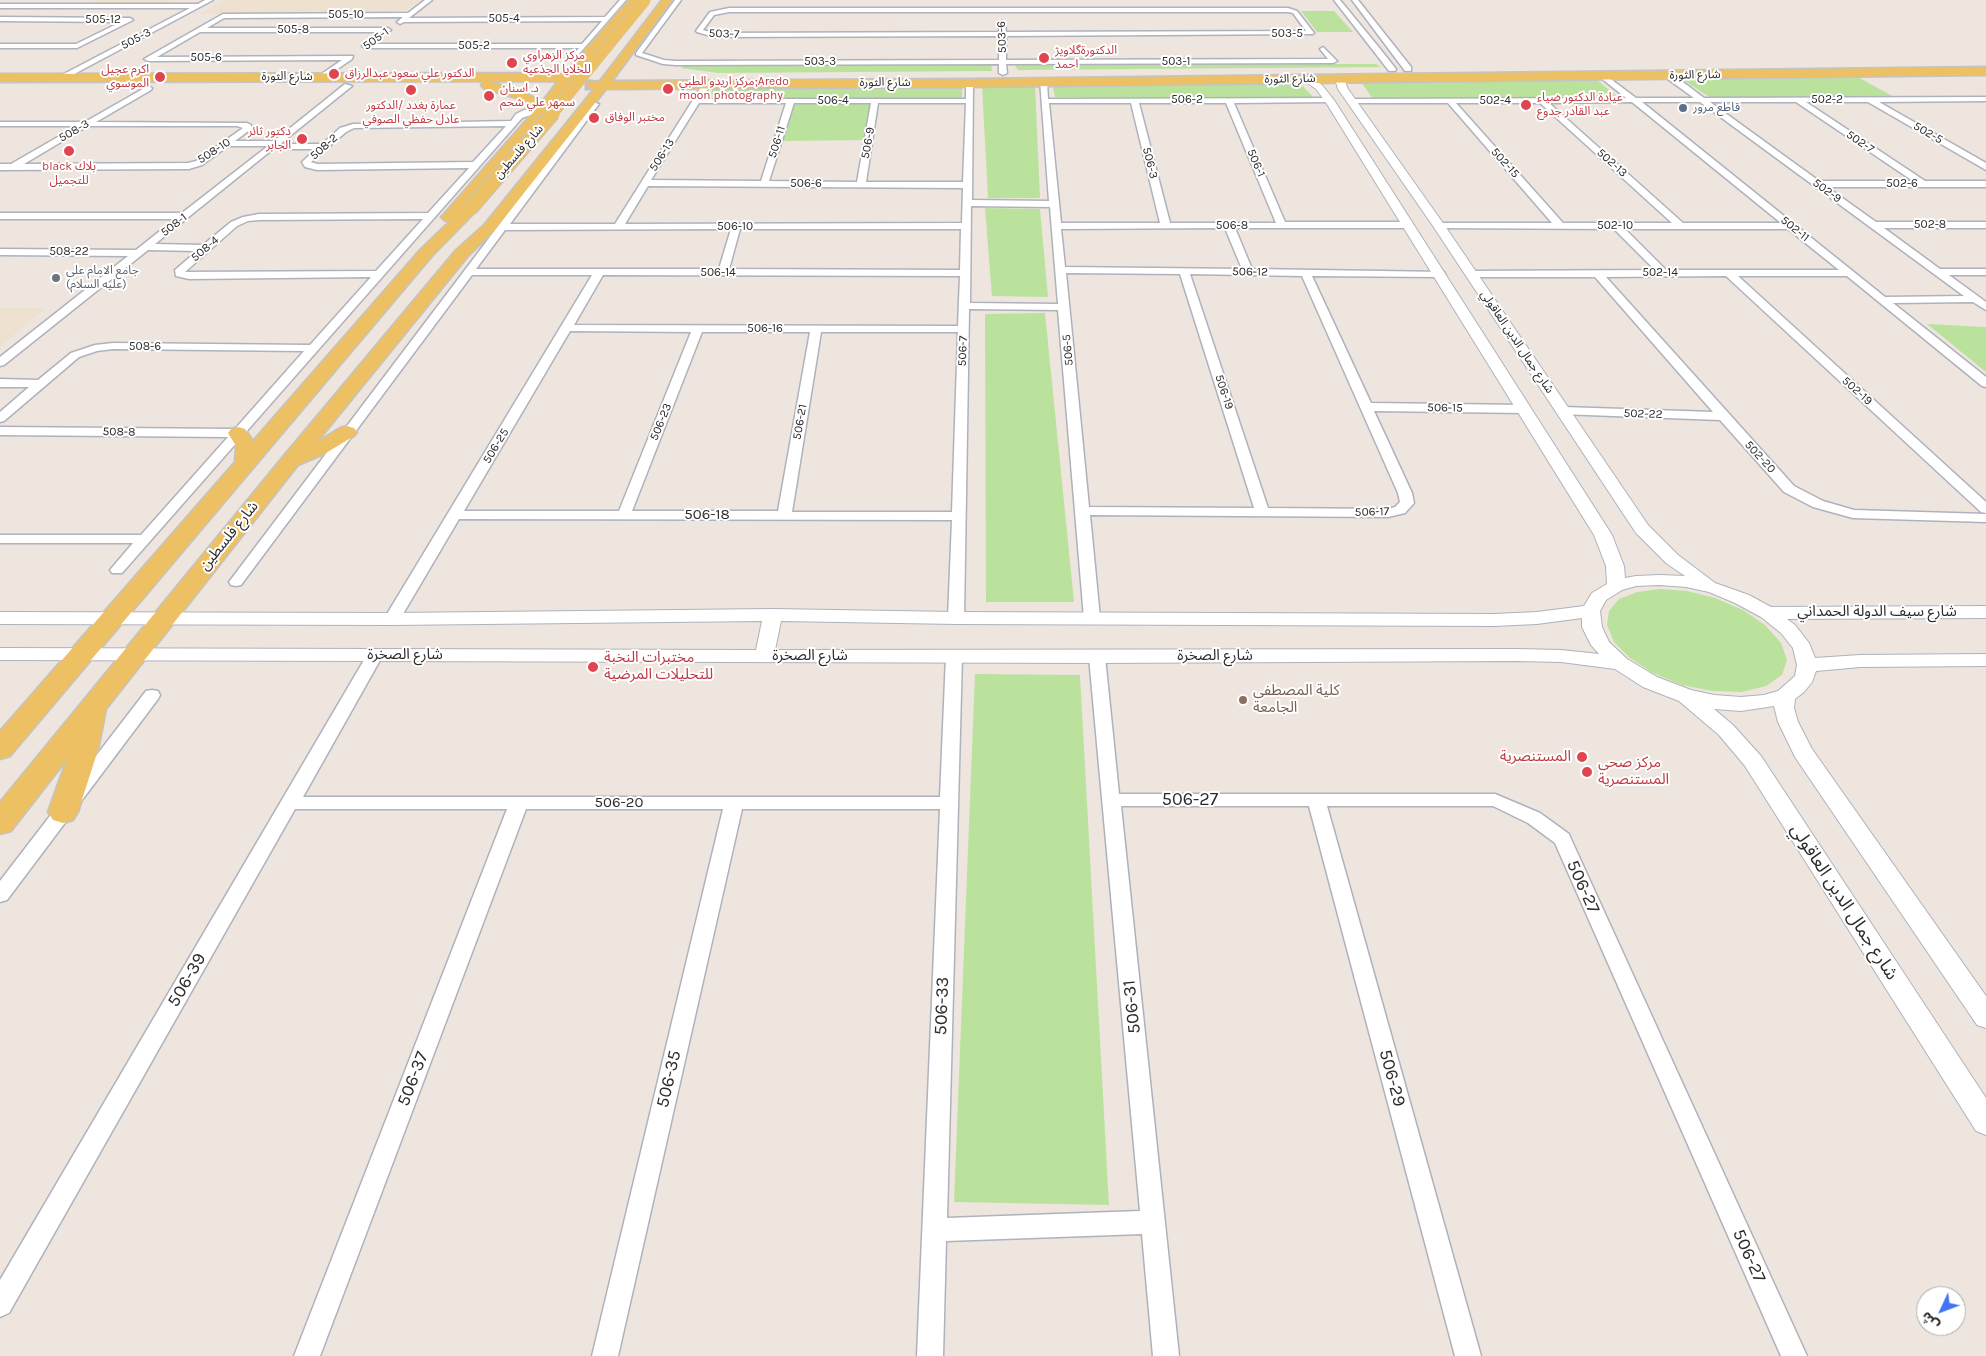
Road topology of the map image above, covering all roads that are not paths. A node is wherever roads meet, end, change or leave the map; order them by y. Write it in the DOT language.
graph roads {
  1 [pos="210,0"];
  2 [pos="429,0"];
  3 [pos="623,0"];
  4 [pos="634,0"];
  5 [pos="645,0"];
  6 [pos="654,0"];
  7 [pos="667,0"];
  8 [pos="678,0"];
  9 [pos="1001,0"];
  10 [pos="1337,0"];
  11 [pos="1355,0"];
  12 [pos="0,6"];
  13 [pos="198,6"];
  14 [pos="1002,10"];
  15 [pos="223,16"];
  16 [pos="405,17"];
  17 [pos="0,19"];
  18 [pos="607,19"];
  19 [pos="199,30"];
  20 [pos="388,30"];
  21 [pos="1002,34"];
  22 [pos="0,46"];
  23 [pos="365,46"];
  24 [pos="1322,49"];
  25 [pos="584,52"];
  26 [pos="624,56"];
  27 [pos="350,58"];
  28 [pos="1986,63"];
  29 [pos="1003,68"];
  30 [pos="1392,69"];
  31 [pos="1408,69"];
  32 [pos="1986,72"];
  33 [pos="1668,75"];
  34 [pos="1164,76"];
  35 [pos="1604,76"];
  36 [pos="249,77"];
  37 [pos="323,77"];
  38 [pos="0,78"];
  39 [pos="63,78"];
  40 [pos="1307,79"];
  41 [pos="680,80"];
  42 [pos="491,81"];
  43 [pos="568,81"];
  44 [pos="601,81"];
  45 [pos="1043,82"];
  46 [pos="970,83"];
  47 [pos="707,84"];
  48 [pos="1341,84"];
  49 [pos="348,86"];
  50 [pos="236,87"];
  51 [pos="0,88"];
  52 [pos="148,88"];
  53 [pos="1325,95"];
  54 [pos="622,96"];
  55 [pos="1962,99"];
  56 [pos="1986,99"];
  57 [pos="1134,100"];
  58 [pos="1229,100"];
  59 [pos="1635,100"];
  60 [pos="1668,100"];
  61 [pos="1703,100"];
  62 [pos="1798,100"];
  63 [pos="1870,100"];
  64 [pos="697,101"];
  65 [pos="791,101"];
  66 [pos="875,101"];
  67 [pos="970,101"];
  68 [pos="1045,101"];
  69 [pos="1352,101"];
  70 [pos="1450,101"];
  71 [pos="1543,101"];
  72 [pos="595,104"];
  73 [pos="1978,108"];
  74 [pos="544,109"];
  75 [pos="0,124"];
  76 [pos="85,124"];
  77 [pos="512,124"];
  78 [pos="226,144"];
  79 [pos="274,145"];
  80 [pos="324,146"];
  81 [pos="476,165"];
  82 [pos="0,167"];
  83 [pos="12,167"];
  84 [pos="1986,167"];
  85 [pos="0,174"];
  86 [pos="645,183"];
  87 [pos="764,184"];
  88 [pos="861,184"];
  89 [pos="1818,184"];
  90 [pos="1922,184"];
  91 [pos="1986,184"];
  92 [pos="968,185"];
  93 [pos="967,203"];
  94 [pos="1054,204"];
  95 [pos="0,216"];
  96 [pos="184,216"];
  97 [pos="430,216"];
  98 [pos="1874,225"];
  99 [pos="1986,225"];
  100 [pos="736,226"];
  101 [pos="967,226"];
  102 [pos="1056,226"];
  103 [pos="1166,226"];
  104 [pos="1229,226"];
  105 [pos="1282,226"];
  106 [pos="1408,226"];
  107 [pos="1439,226"];
  108 [pos="1560,226"];
  109 [pos="1617,226"];
  110 [pos="1681,226"];
  111 [pos="1791,226"];
  112 [pos="504,227"];
  113 [pos="618,227"];
  114 [pos="206,248"];
  115 [pos="142,250"];
  116 [pos="0,252"];
  117 [pos="426,253"];
  118 [pos="466,262"];
  119 [pos="1060,270"];
  120 [pos="1184,272"];
  121 [pos="1248,272"];
  122 [pos="1938,272"];
  123 [pos="1986,272"];
  124 [pos="599,273"];
  125 [pos="723,273"];
  126 [pos="965,273"];
  127 [pos="1306,273"];
  128 [pos="1597,273"];
  129 [pos="1663,273"];
  130 [pos="1728,273"];
  131 [pos="1849,273"];
  132 [pos="379,274"];
  133 [pos="1440,274"];
  134 [pos="1470,274"];
  135 [pos="1975,299"];
  136 [pos="1883,300"];
  137 [pos="964,306"];
  138 [pos="1064,307"];
  139 [pos="1986,307"];
  140 [pos="566,328"];
  141 [pos="698,328"];
  142 [pos="816,329"];
  143 [pos="964,329"];
  144 [pos="314,348"];
  145 [pos="0,363"];
  146 [pos="0,383"];
  147 [pos="1986,383"];
  148 [pos="40,384"];
  149 [pos="1366,407"];
  150 [pos="1524,409"];
  151 [pos="1564,411"];
  152 [pos="1723,416"];
  153 [pos="0,418"];
  154 [pos="0,431"];
  155 [pos="347,432"];
  156 [pos="238,433"];
  157 [pos="289,462"];
  158 [pos="245,466"];
  159 [pos="1986,509"];
  160 [pos="1082,511"];
  161 [pos="1263,513"];
  162 [pos="454,515"];
  163 [pos="624,515"];
  164 [pos="784,516"];
  165 [pos="959,516"];
  166 [pos="1986,518"];
  167 [pos="144,539"];
  168 [pos="0,540"];
  169 [pos="118,570"];
  170 [pos="236,582"];
  171 [pos="1616,586"];
  172 [pos="1714,588"];
  173 [pos="1591,611"];
  174 [pos="1986,612"];
  175 [pos="1768,613"];
  176 [pos="773,615"];
  177 [pos="0,618"];
  178 [pos="111,618"];
  179 [pos="956,618"];
  180 [pos="1092,618"];
  181 [pos="163,619"];
  182 [pos="392,619"];
  183 [pos="0,654"];
  184 [pos="81,654"];
  185 [pos="135,654"];
  186 [pos="375,655"];
  187 [pos="764,656"];
  188 [pos="954,656"];
  189 [pos="1097,657"];
  190 [pos="1986,660"];
  191 [pos="1620,663"];
  192 [pos="1807,665"];
  193 [pos="152,695"];
  194 [pos="1686,696"];
  195 [pos="1785,696"];
  196 [pos="94,706"];
  197 [pos="3,744"];
  198 [pos="1111,800"];
  199 [pos="1316,800"];
  200 [pos="290,803"];
  201 [pos="519,803"];
  202 [pos="734,803"];
  203 [pos="949,803"];
  204 [pos="63,812"];
  205 [pos="0,823"];
  206 [pos="0,895"];
  207 [pos="1986,1018"];
  208 [pos="1986,1122"];
  209 [pos="1153,1222"];
  210 [pos="935,1230"];
  211 [pos="0,1304"];
  212 [pos="307,1356"];
  213 [pos="604,1356"];
  214 [pos="930,1356"];
  215 [pos="1166,1356"];
  216 [pos="1468,1356"];
  217 [pos="1794,1356"];
  1 -- 13 [label="street, 505-3"];
  2 -- 16 [label="street, 505-1"];
  3 -- 18 [label="street"];
  4 -- 25 [label="main road, شارع فلسطين"];
  5 -- 117 [label="main road, شارع فلسطين, bridge"];
  6 -- 118 [label="main road, شارع فلسطين"];
  7 -- 26 [label="main road, شارع فلسطين"];
  8 -- 29 [label="street, 503-3"];
  9 -- 14 [label="street, 503-6"];
  10 -- 30 [label="street"];
  11 -- 31 [label="street"];
  12 -- 13 [label="street"];
  13 -- 39 [label="street, 505-3"];
  14 -- 21 [label="street, 503-6"];
  14 -- 21 [label="street, 503-7"];
  14 -- 21 [label="street, 503-5"];
  15 -- 16 [label="street, 505-10"];
  15 -- 19 [label="street, 505-6"];
  16 -- 18 [label="street, 505-4"];
  16 -- 20 [label="street, 505-1"];
  17 -- 22 [label="street, 505-12"];
  18 -- 25 [label="street"];
  19 -- 20 [label="street, 505-8"];
  19 -- 27 [label="street, 505-6"];
  20 -- 23 [label="street, 505-1"];
  21 -- 29 [label="street, 503-6"];
  23 -- 25 [label="street, 505-2"];
  23 -- 27 [label="street, 505-1"];
  24 -- 29 [label="street, 503-1"];
  25 -- 42 [label="main road"];
  25 -- 43 [label="main road, شارع فلسطين"];
  26 -- 41 [label="main road"];
  26 -- 44 [label="main road, شارع فلسطين"];
  27 -- 37 [label="street, 505-1"];
  28 -- 31 [label="main road, شارع الثورة"];
  29 -- 34 [label="main road, شارع الثورة"];
  29 -- 41 [label="main road, شارع الثورة"];
  30 -- 31 [label="main road, شارع الثورة"];
  30 -- 34 [label="main road, شارع الثورة"];
  32 -- 33 [label="main road, شارع الثورة"];
  33 -- 35 [label="main road, شارع الثورة"];
  33 -- 61 [label="street, 502-9"];
  34 -- 40 [label="main road, شارع الثورة"];
  34 -- 45 [label="main road, شارع الثورة"];
  35 -- 48 [label="main road, شارع الثورة"];
  35 -- 59 [label="street, 502-11"];
  36 -- 37 [label="main road, شارع الثورة"];
  36 -- 39 [label="main road, شارع الثورة"];
  36 -- 50 [label="main road"];
  37 -- 42 [label="main road, شارع الثورة"];
  38 -- 39 [label="main road, شارع الثورة"];
  40 -- 48 [label="main road, شارع الثورة"];
  40 -- 53 [label="street, شارع جمال الدين العاقولي"];
  41 -- 44 [label="main road, شارع الثورة"];
  41 -- 47 [label="main road, شارع الثورة"];
  41 -- 54 [label="main road"];
  42 -- 43 [label="main road, شارع الثورة"];
  42 -- 49 [label="main road, شارع الثورة"];
  42 -- 74 [label="main road"];
  43 -- 74 [label="main road, شارع فلسطين"];
  44 -- 72 [label="main road, شارع فلسطين"];
  45 -- 46 [label="main road, شارع الثورة"];
  45 -- 68 [label="street, 506-5"];
  46 -- 47 [label="main road, شارع الثورة"];
  46 -- 67 [label="street, 506-7"];
  47 -- 64 [label="street, 506-13"];
  48 -- 53 [label="street"];
  48 -- 69 [label="street, شارع جمال الدين العاقولي"];
  49 -- 50 [label="main road, شارع الثورة"];
  49 -- 79 [label="street, 508-1"];
  50 -- 52 [label="main road, شارع الثورة"];
  51 -- 52 [label="main road, شارع الثورة"];
  52 -- 76 [label="street, 508-3"];
  53 -- 58 [label="street, 506-2"];
  53 -- 106 [label="street, شارع جمال الدين العاقولي"];
  55 -- 56 [label="street, 502-2"];
  55 -- 63 [label="street, 502-2"];
  55 -- 73 [label="street"];
  57 -- 58 [label="street, 506-2"];
  57 -- 68 [label="street, 506-2"];
  57 -- 103 [label="street, 506-3"];
  58 -- 105 [label="street, 506-1"];
  59 -- 60 [label="street, 502-4"];
  59 -- 71 [label="street, 502-4"];
  59 -- 111 [label="street, 502-11"];
  60 -- 61 [label="street, 502-2"];
  61 -- 62 [label="street, 502-2"];
  61 -- 89 [label="street, 502-9"];
  62 -- 63 [label="street, 502-2"];
  62 -- 90 [label="street, 502-7"];
  63 -- 84 [label="street, 502-5"];
  64 -- 65 [label="street, 506-4"];
  64 -- 86 [label="street, 506-13"];
  65 -- 66 [label="street, 506-4"];
  65 -- 87 [label="street, 506-11"];
  66 -- 67 [label="street, 506-4"];
  66 -- 88 [label="street, 506-9"];
  67 -- 92 [label="street, 506-7"];
  68 -- 94 [label="street, 506-5"];
  69 -- 70 [label="street, 502-4"];
  69 -- 107 [label="street, شارع جمال الدين العاقولي"];
  70 -- 71 [label="street, 502-4"];
  70 -- 108 [label="street, 502-15"];
  71 -- 110 [label="street, 502-13"];
  72 -- 112 [label="street"];
  72 -- 118 [label="main road, شارع فلسطين"];
  74 -- 77 [label="street"];
  74 -- 117 [label="main road, شارع فلسطين"];
  75 -- 76 [label="street"];
  76 -- 78 [label="street, 508-10"];
  76 -- 83 [label="street, 508-3"];
  77 -- 80 [label="street, 508-2"];
  77 -- 81 [label="street"];
  78 -- 79 [label="street"];
  78 -- 83 [label="street, 508-10"];
  79 -- 80 [label="street"];
  79 -- 96 [label="street, 508-1"];
  80 -- 81 [label="street, 508-2"];
  81 -- 97 [label="street"];
  82 -- 83 [label="street, 508-10"];
  83 -- 85 [label="street, 508-3"];
  86 -- 87 [label="street, 506-6"];
  86 -- 113 [label="street, 506-13"];
  87 -- 88 [label="street, 506-6"];
  88 -- 92 [label="street, 506-6"];
  89 -- 90 [label="street, 502-6"];
  89 -- 98 [label="street, 502-9"];
  90 -- 91 [label="street, 502-6"];
  92 -- 93 [label="street, 506-7"];
  93 -- 94 [label="street"];
  93 -- 101 [label="street, 506-7"];
  94 -- 102 [label="street, 506-5"];
  95 -- 96 [label="street"];
  96 -- 115 [label="street, 508-1"];
  97 -- 114 [label="street, 508-4"];
  97 -- 132 [label="street"];
  98 -- 99 [label="street, 502-8"];
  98 -- 122 [label="street, 502-9"];
  100 -- 101 [label="street, 506-10"];
  100 -- 113 [label="street, 506-10"];
  100 -- 125 [label="street"];
  101 -- 126 [label="street, 506-7"];
  102 -- 103 [label="street, 506-8"];
  102 -- 119 [label="street, 506-5"];
  103 -- 104 [label="street, 506-8"];
  104 -- 105 [label="street, 506-8"];
  104 -- 121 [label="street"];
  105 -- 106 [label="street, 506-8"];
  106 -- 133 [label="street, شارع جمال الدين العاقولي"];
  107 -- 108 [label="street, 502-10"];
  107 -- 134 [label="street, شارع جمال الدين العاقولي"];
  108 -- 109 [label="street, 502-10"];
  109 -- 110 [label="street, 502-10"];
  109 -- 129 [label="street"];
  110 -- 111 [label="street, 502-10"];
  111 -- 131 [label="street, 502-11"];
  112 -- 113 [label="street, 506-10"];
  112 -- 118 [label="street"];
  114 -- 115 [label="street, 508-22"];
  114 -- 132 [label="street, 508-4"];
  115 -- 116 [label="street, 508-22"];
  115 -- 145 [label="street, 508-1"];
  117 -- 158 [label="main road, شارع فلسطين"];
  118 -- 124 [label="street, 506-14"];
  118 -- 155 [label="street"];
  118 -- 157 [label="main road, شارع فلسطين"];
  119 -- 120 [label="street, 506-12"];
  119 -- 138 [label="street, 506-5"];
  120 -- 121 [label="street, 506-12"];
  120 -- 161 [label="street, 506-19"];
  121 -- 127 [label="street, 506-12"];
  122 -- 123 [label="street"];
  122 -- 135 [label="street, 502-9"];
  124 -- 125 [label="street, 506-14"];
  124 -- 140 [label="street, 506-25"];
  125 -- 126 [label="street, 506-14"];
  126 -- 137 [label="street, 506-7"];
  127 -- 133 [label="street, 506-12"];
  127 -- 149 [label="street, 506-17"];
  128 -- 129 [label="street, 502-14"];
  128 -- 134 [label="street, 502-14"];
  128 -- 152 [label="street, 502-20"];
  129 -- 130 [label="street, 502-14"];
  130 -- 131 [label="street, 502-14"];
  130 -- 159 [label="street, 502-19"];
  131 -- 136 [label="street, 502-11"];
  132 -- 144 [label="street"];
  133 -- 150 [label="street, شارع جمال الدين العاقولي"];
  134 -- 151 [label="street, شارع جمال الدين العاقولي"];
  135 -- 136 [label="street"];
  135 -- 139 [label="street, 502-9"];
  136 -- 147 [label="street, 502-11"];
  137 -- 138 [label="street"];
  137 -- 143 [label="street, 506-7"];
  138 -- 160 [label="street, 506-5"];
  140 -- 141 [label="street, 506-16"];
  140 -- 162 [label="street, 506-25"];
  141 -- 142 [label="street, 506-16"];
  141 -- 163 [label="street, 506-23"];
  142 -- 143 [label="street, 506-16"];
  142 -- 164 [label="street, 506-21"];
  143 -- 165 [label="street, 506-7"];
  144 -- 148 [label="street, 508-6"];
  144 -- 156 [label="street"];
  146 -- 148 [label="street"];
  148 -- 153 [label="street, 508-6"];
  149 -- 150 [label="street, 506-15"];
  149 -- 161 [label="street, 506-17"];
  150 -- 171 [label="street, شارع جمال الدين العاقولي"];
  151 -- 152 [label="street, 502-22"];
  151 -- 172 [label="street, شارع جمال الدين العاقولي"];
  152 -- 166 [label="street, 502-20"];
  154 -- 156 [label="street, 508-8"];
  155 -- 157 [label="main road"];
  155 -- 170 [label="street"];
  156 -- 158 [label="main road"];
  156 -- 167 [label="street"];
  157 -- 181 [label="main road, شارع فلسطين"];
  158 -- 178 [label="main road, شارع فلسطين"];
  160 -- 161 [label="street, 506-17"];
  160 -- 180 [label="street, 506-5"];
  162 -- 163 [label="street, 506-18"];
  162 -- 182 [label="street, 506-25"];
  163 -- 164 [label="street, 506-18"];
  164 -- 165 [label="street, 506-18"];
  165 -- 179 [label="street, 506-7"];
  167 -- 168 [label="street"];
  167 -- 169 [label="street"];
  171 -- 172 [label="street"];
  171 -- 173 [label="street"];
  172 -- 175 [label="street"];
  173 -- 180 [label="street"];
  173 -- 191 [label="street"];
  174 -- 175 [label="street, شارع سيف الدولة الحمداني"];
  175 -- 192 [label="street"];
  176 -- 179 [label="street"];
  176 -- 182 [label="street"];
  176 -- 187 [label="street"];
  177 -- 178 [label="street"];
  178 -- 181 [label="street"];
  178 -- 184 [label="main road, شارع فلسطين"];
  179 -- 180 [label="street"];
  181 -- 182 [label="street"];
  181 -- 185 [label="main road, شارع فلسطين"];
  183 -- 184 [label="street, شارع الصخرة"];
  184 -- 185 [label="street, شارع الصخرة"];
  184 -- 197 [label="main road, شارع فلسطين"];
  185 -- 186 [label="street, شارع الصخرة"];
  185 -- 196 [label="main road, شارع فلسطين"];
  186 -- 187 [label="street, شارع الصخرة"];
  186 -- 200 [label="street, 506-39"];
  187 -- 188 [label="street, شارع الصخرة"];
  188 -- 189 [label="street, شارع الصخرة"];
  188 -- 203 [label="street, 506-33"];
  189 -- 191 [label="street, شارع الصخرة"];
  189 -- 198 [label="street, 506-31"];
  190 -- 192 [label="street"];
  191 -- 194 [label="street"];
  192 -- 195 [label="street"];
  193 -- 204 [label="street"];
  194 -- 195 [label="street"];
  194 -- 208 [label="street, شارع جمال الدين العاقولي"];
  195 -- 207 [label="street"];
  196 -- 204 [label="main road"];
  196 -- 205 [label="main road, شارع فلسطين"];
  198 -- 199 [label="street, 506-27"];
  198 -- 209 [label="street, 506-31"];
  199 -- 216 [label="street, 506-29"];
  199 -- 217 [label="street, 506-27"];
  200 -- 201 [label="street, 506-20"];
  200 -- 211 [label="street, 506-39"];
  201 -- 202 [label="street, 506-20"];
  201 -- 212 [label="street, 506-37"];
  202 -- 203 [label="street, 506-20"];
  202 -- 213 [label="street, 506-35"];
  203 -- 210 [label="street, 506-33"];
  204 -- 206 [label="street"];
  209 -- 210 [label="street"];
  209 -- 215 [label="street, 506-31"];
  210 -- 214 [label="street, 506-33"];
}
